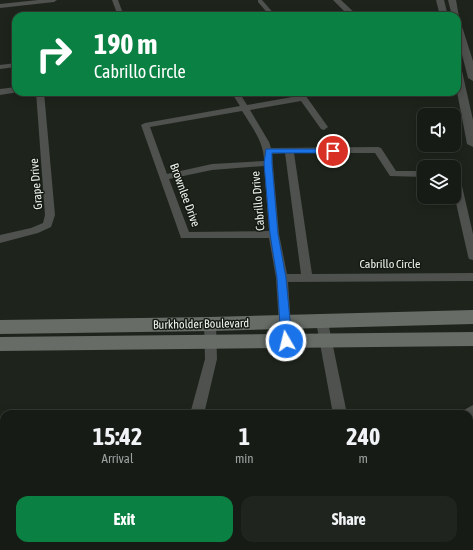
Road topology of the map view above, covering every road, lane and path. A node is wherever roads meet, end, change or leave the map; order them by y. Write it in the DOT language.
graph roads {
  1 [pos="54,0"];
  2 [pos="115,0"];
  3 [pos="337,0"];
  4 [pos="440,0"];
  5 [pos="452,0"];
  6 [pos="260,1"];
  7 [pos="0,6"];
  8 [pos="120,12"];
  9 [pos="270,12"];
  10 [pos="350,12"];
  11 [pos="443,12"];
  12 [pos="455,12"];
  13 [pos="461,42"];
  14 [pos="12,66"];
  15 [pos="0,67"];
  16 [pos="461,74"];
  17 [pos="473,77"];
  18 [pos="12,90"];
  19 [pos="461,91"];
  20 [pos="0,92"];
  21 [pos="40,96"];
  22 [pos="237,96"];
  23 [pos="297,96"];
  24 [pos="302,96"];
  25 [pos="244,108"];
  26 [pos="324,127"];
  27 [pos="473,144"];
  28 [pos="268,151"];
  29 [pos="289,151"];
  30 [pos="268,163"];
  31 [pos="417,174"];
  32 [pos="164,177"];
  33 [pos="461,204"];
  34 [pos="274,234"];
  35 [pos="0,238"];
  36 [pos="473,256"];
  37 [pos="307,277"];
  38 [pos="473,277"];
  39 [pos="282,278"];
  40 [pos="473,317"];
  41 [pos="284,322"];
  42 [pos="322,322"];
  43 [pos="210,324"];
  44 [pos="0,328"];
  45 [pos="473,328"];
  46 [pos="368,339"];
  47 [pos="473,339"];
  48 [pos="325,340"];
  49 [pos="286,341"];
  50 [pos="211,342"];
  51 [pos="0,344"];
  52 [pos="198,410"];
  53 [pos="339,410"];
  1 -- 7 [label="street"];
  2 -- 8 [label="street"];
  3 -- 10 [label="street"];
  4 -- 11 [label="street"];
  5 -- 12 [label="street"];
  6 -- 9 [label="street"];
  13 -- 17 [label="street"];
  14 -- 15 [label="street"];
  16 -- 17 [label="street"];
  18 -- 20 [label="street"];
  19 -- 27 [label="street"];
  21 -- 35 [label="street, Grape Drive"];
  22 -- 25 [label="street, Cabrillo Drive"];
  23 -- 25 [label="street"];
  24 -- 26 [label="street"];
  25 -- 28 [label="street, Cabrillo Drive"];
  25 -- 32 [label="street, Brownlee Drive"];
  28 -- 29 [label="street"];
  28 -- 30 [label="street, Cabrillo Drive"];
  29 -- 31 [label="street"];
  29 -- 37 [label="street"];
  30 -- 32 [label="street"];
  30 -- 34 [label="street, Cabrillo Drive"];
  32 -- 34 [label="street, Brownlee Drive"];
  33 -- 36 [label="street"];
  34 -- 39 [label="street, Cabrillo Drive"];
  37 -- 38 [label="street, Cabrillo Circle"];
  37 -- 39 [label="street, Cabrillo Circle"];
  39 -- 41 [label="street, Cabrillo Drive"];
  40 -- 42 [label="main road, Burkholder Boulevard"];
  41 -- 42 [label="main road, Burkholder Boulevard"];
  41 -- 43 [label="main road, Burkholder Boulevard"];
  41 -- 49 [label="street, Cabrillo Drive"];
  42 -- 48 [label="street"];
  43 -- 44 [label="main road, Burkholder Boulevard"];
  43 -- 50 [label="street"];
  45 -- 46 [label="main road"];
  46 -- 47 [label="main road, Burkholder Boulevard"];
  46 -- 48 [label="main road, Burkholder Boulevard"];
  48 -- 49 [label="main road, Burkholder Boulevard"];
  48 -- 53 [label="street"];
  49 -- 50 [label="main road, Burkholder Boulevard"];
  50 -- 51 [label="main road, Burkholder Boulevard"];
  50 -- 52 [label="street"];
}
